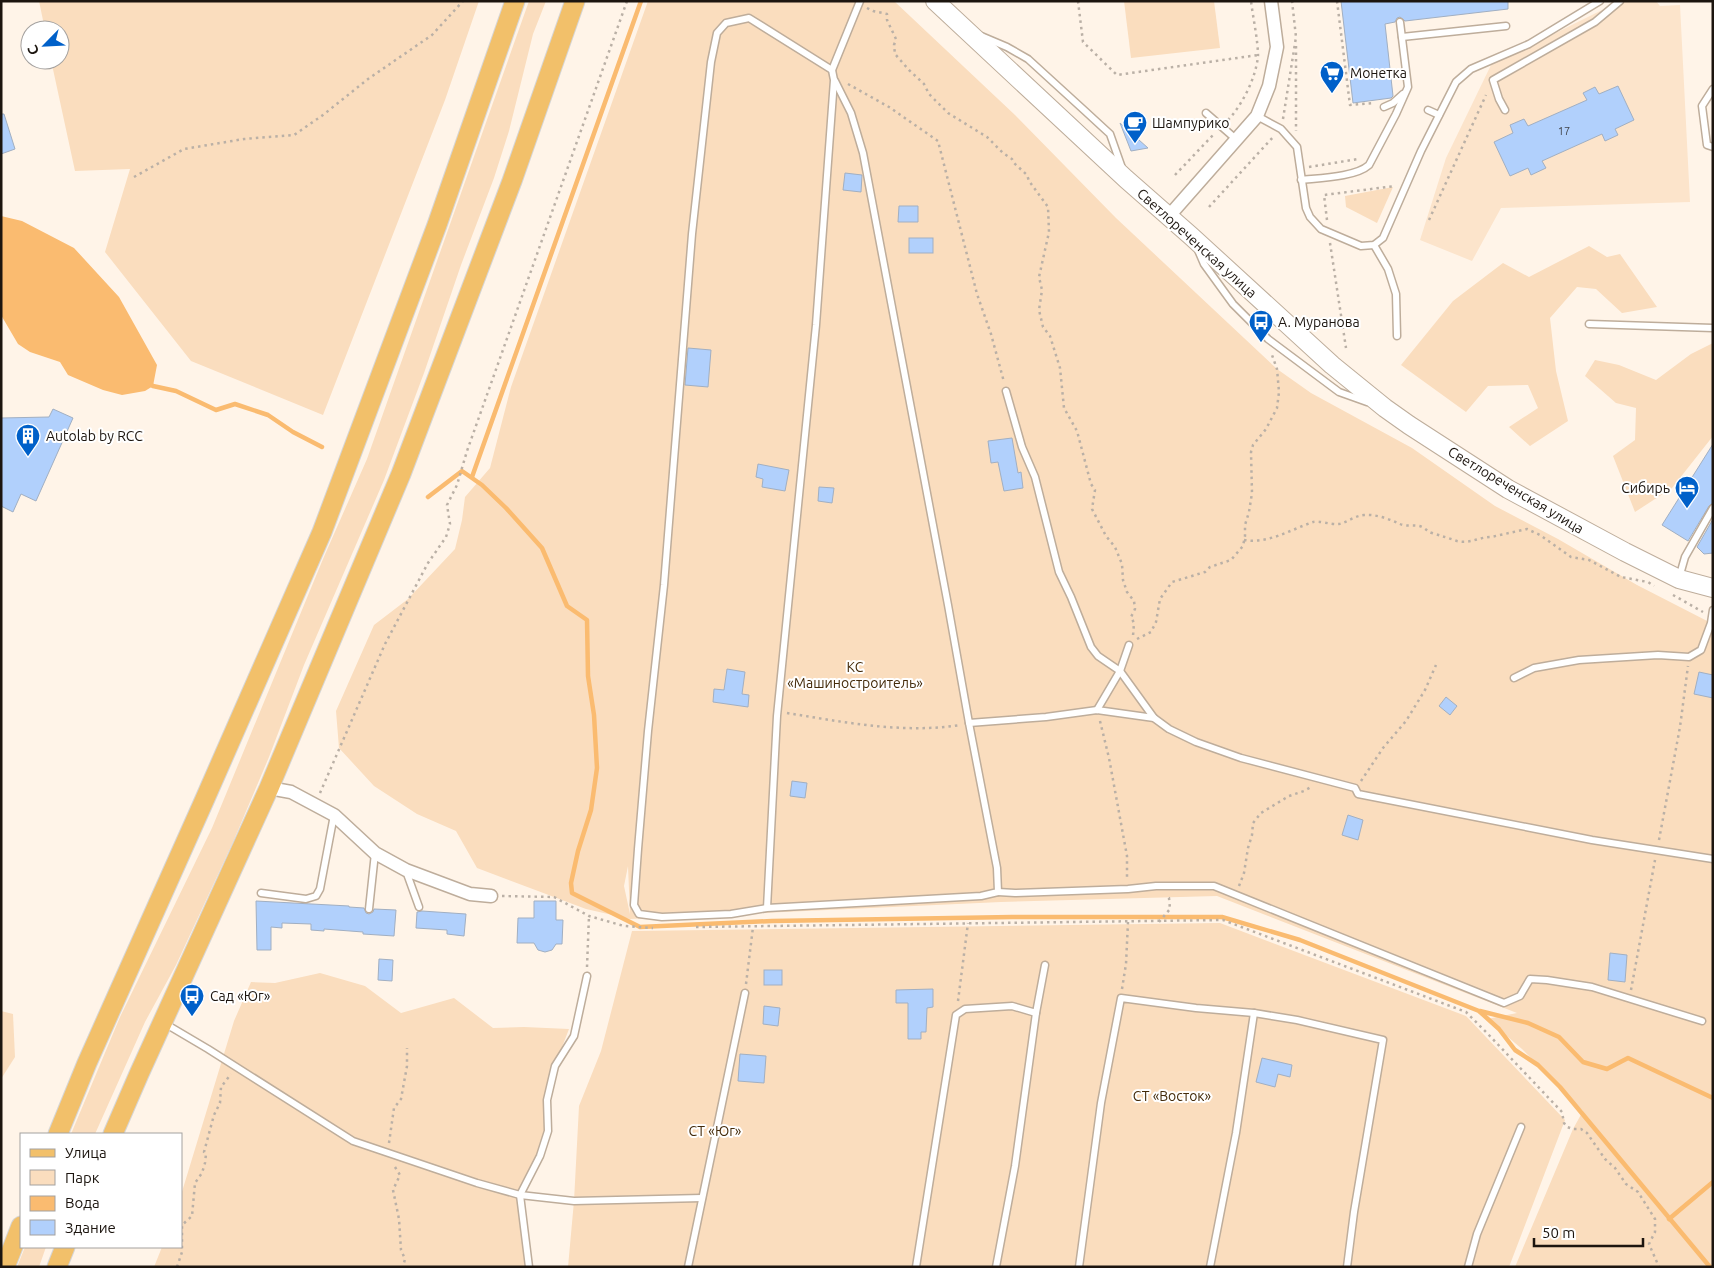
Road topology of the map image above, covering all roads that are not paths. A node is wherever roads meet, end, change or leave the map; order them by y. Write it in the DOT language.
graph roads {
  1 [pos="515,1"];
  2 [pos="575,1"];
  3 [pos="935,1"];
  4 [pos="1271,1"];
  5 [pos="1600,1"];
  6 [pos="1620,1"];
  7 [pos="859,2"];
  8 [pos="1400,22"];
  9 [pos="1506,26"];
  10 [pos="1402,37"];
  11 [pos="832,70"];
  12 [pos="834,80"];
  13 [pos="1408,87"];
  14 [pos="1713,89"];
  15 [pos="1384,106"];
  16 [pos="1428,110"];
  17 [pos="1504,110"];
  18 [pos="1206,113"];
  19 [pos="1439,115"];
  20 [pos="1257,116"];
  21 [pos="1237,140"];
  22 [pos="1713,147"];
  23 [pos="1301,180"];
  24 [pos="1169,216"];
  25 [pos="1195,240"];
  26 [pos="1374,245"];
  27 [pos="1589,324"];
  28 [pos="1713,328"];
  29 [pos="1397,336"];
  30 [pos="1006,391"];
  31 [pos="1385,408"];
  32 [pos="1713,508"];
  33 [pos="1675,587"];
  34 [pos="1713,588"];
  35 [pos="1713,610"];
  36 [pos="1712,618"];
  37 [pos="1129,645"];
  38 [pos="1120,671"];
  39 [pos="1514,678"];
  40 [pos="1097,710"];
  41 [pos="1154,718"];
  42 [pos="969,723"];
  43 [pos="269,788"];
  44 [pos="334,815"];
  45 [pos="375,853"];
  46 [pos="1713,859"];
  47 [pos="406,870"];
  48 [pos="998,892"];
  49 [pos="261,893"];
  50 [pos="491,896"];
  51 [pos="419,907"];
  52 [pos="767,908"];
  53 [pos="369,909"];
  54 [pos="1045,965"];
  55 [pos="587,976"];
  56 [pos="745,993"];
  57 [pos="1036,1013"];
  58 [pos="1254,1013"];
  59 [pos="1702,1021"];
  60 [pos="163,1023"];
  61 [pos="1521,1127"];
  62 [pos="58,1133"];
  63 [pos="113,1133"];
  64 [pos="520,1196"];
  65 [pos="702,1198"];
  66 [pos="20,1229"];
  67 [pos="65,1248"];
  68 [pos="5,1267"];
  69 [pos="57,1267"];
  70 [pos="529,1267"];
  71 [pos="688,1267"];
  72 [pos="916,1267"];
  73 [pos="996,1267"];
  74 [pos="1079,1267"];
  75 [pos="1210,1267"];
  76 [pos="1346,1267"];
  77 [pos="1468,1267"];
  1 -- 62 [label="main road"];
  2 -- 43 [label="main road"];
  3 -- 24 [label="main road, Светлореченская улица"];
  4 -- 20 [label="street"];
  5 -- 19 [label="lane"];
  6 -- 17 [label="lane"];
  7 -- 11 [label="lane"];
  8 -- 10 [label="lane"];
  9 -- 10 [label="lane"];
  10 -- 13 [label="lane"];
  11 -- 12 [label="lane"];
  11 -- 52 [label="lane"];
  12 -- 42 [label="lane"];
  12 -- 52 [label="lane"];
  13 -- 15 [label="lane"];
  13 -- 23 [label="lane"];
  14 -- 22 [label="lane"];
  16 -- 19 [label="lane"];
  18 -- 21 [label="lane"];
  19 -- 26 [label="lane"];
  20 -- 21 [label="street"];
  20 -- 23 [label="lane"];
  21 -- 24 [label="street"];
  23 -- 26 [label="lane"];
  24 -- 25 [label="main road, Светлореченская улица"];
  25 -- 31 [label="main road, Светлореченская улица"];
  25 -- 31 [label="lane"];
  26 -- 29 [label="lane"];
  27 -- 28 [label="lane"];
  30 -- 38 [label="lane"];
  31 -- 33 [label="main road, Светлореченская улица"];
  32 -- 33 [label="lane"];
  33 -- 34 [label="main road, Светлореченская улица"];
  35 -- 36 [label="lane"];
  36 -- 39 [label="lane"];
  37 -- 38 [label="lane"];
  38 -- 40 [label="lane"];
  38 -- 41 [label="lane"];
  40 -- 41 [label="lane"];
  40 -- 42 [label="lane"];
  41 -- 46 [label="lane"];
  42 -- 48 [label="lane"];
  43 -- 44 [label="street"];
  43 -- 60 [label="main road"];
  44 -- 45 [label="street"];
  44 -- 49 [label="lane"];
  45 -- 47 [label="street"];
  45 -- 53 [label="lane"];
  47 -- 50 [label="street"];
  47 -- 51 [label="lane"];
  48 -- 52 [label="lane"];
  48 -- 59 [label="lane"];
  54 -- 57 [label="lane"];
  55 -- 64 [label="lane"];
  56 -- 65 [label="lane"];
  57 -- 72 [label="lane"];
  57 -- 73 [label="lane"];
  58 -- 74 [label="lane"];
  58 -- 75 [label="lane"];
  58 -- 76 [label="lane"];
  60 -- 63 [label="main road"];
  60 -- 64 [label="lane"];
  61 -- 77 [label="lane"];
  64 -- 65 [label="lane"];
  64 -- 70 [label="lane"];
  65 -- 71 [label="lane"];
  66 -- 68 [label="main road"];
  67 -- 69 [label="main road"];
}
